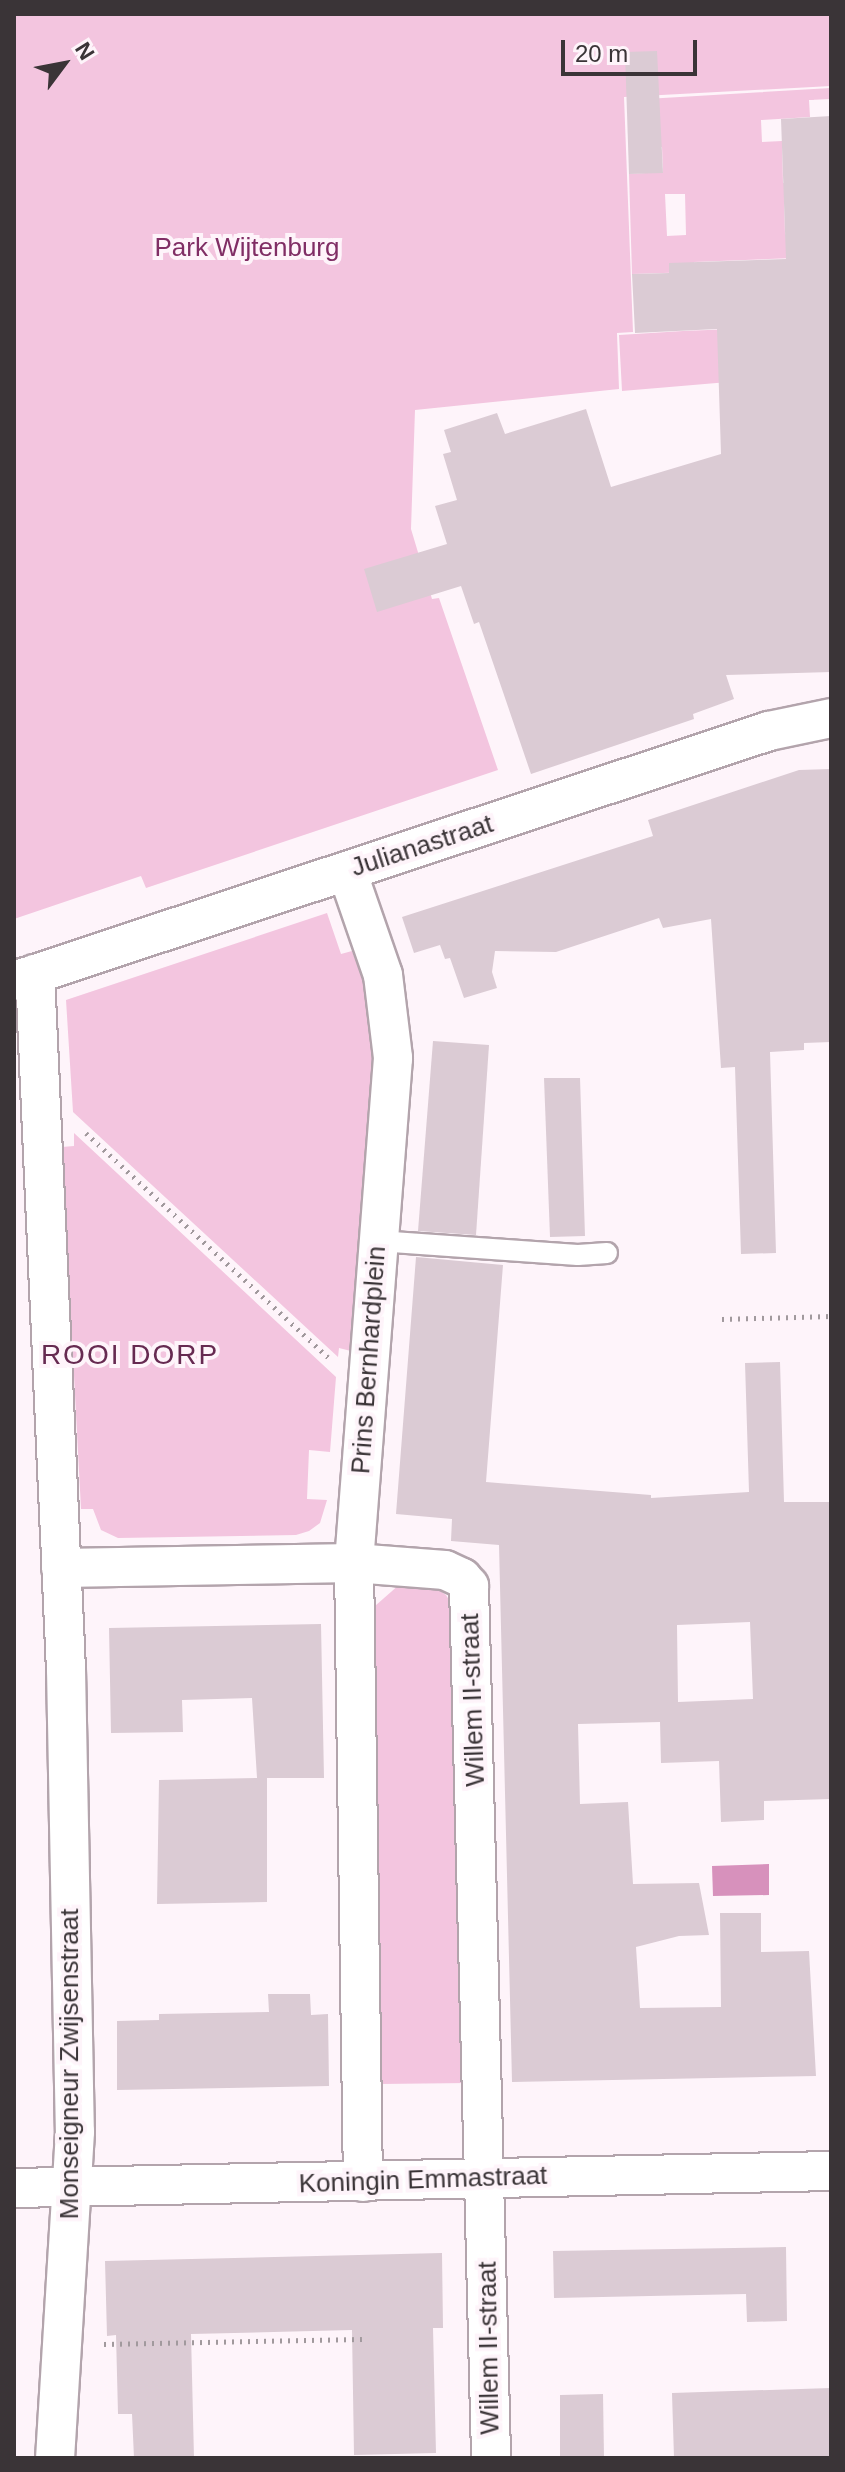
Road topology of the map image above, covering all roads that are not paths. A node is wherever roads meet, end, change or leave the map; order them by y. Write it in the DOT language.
graph roads {
  1 [pos="831,718"];
  2 [pos="347,871"];
  3 [pos="25,978"];
  4 [pos="378,1241"];
  5 [pos="607,1253"];
  6 [pos="354,1563"];
  7 [pos="61,1568"];
  8 [pos="831,2171"];
  9 [pos="487,2177"];
  10 [pos="363,2182"];
  11 [pos="72,2187"];
  12 [pos="14,2188"];
  13 [pos="55,2458"];
  14 [pos="491,2458"];
  1 -- 2 [label="street, Julianastraat"];
  2 -- 3 [label="street, Julianastraat"];
  2 -- 4 [label="street, Prins Bernhardplein"];
  3 -- 7 [label="street"];
  4 -- 5 [label="lane"];
  4 -- 6 [label="street, Prins Bernhardplein"];
  6 -- 7 [label="street"];
  6 -- 9 [label="street, Willem II-straat"];
  6 -- 10 [label="street"];
  7 -- 11 [label="street, Monseigneur Zwijsenstraat"];
  8 -- 9 [label="street, Koningin Emmastraat"];
  9 -- 10 [label="street, Koningin Emmastraat"];
  9 -- 14 [label="street, Willem II-straat"];
  10 -- 11 [label="street, Koningin Emmastraat"];
  11 -- 12 [label="street, Koningin Emmastraat"];
  11 -- 13 [label="street, Monseigneur Zwijsenstraat"];
}
